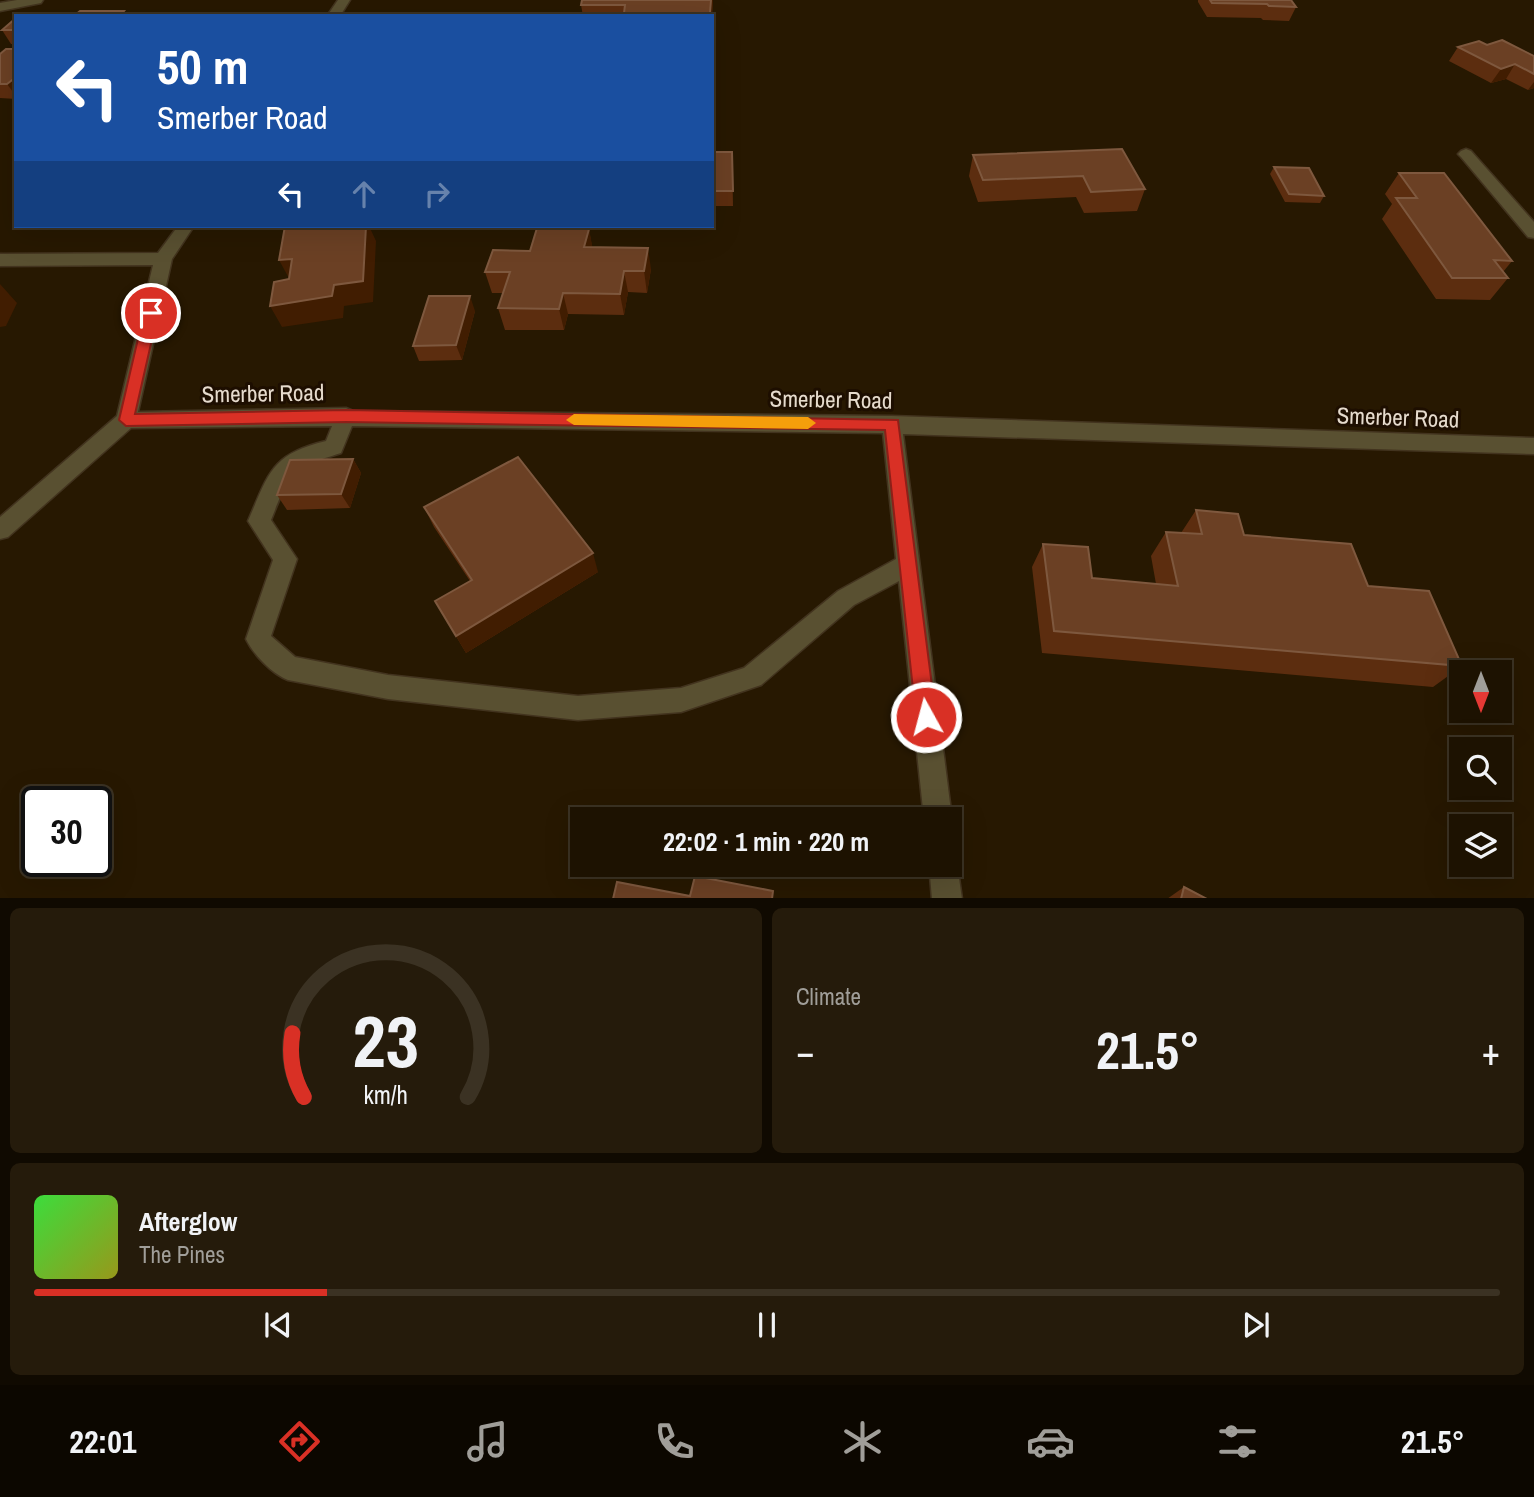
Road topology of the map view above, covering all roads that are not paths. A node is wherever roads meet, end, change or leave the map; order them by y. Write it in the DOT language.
graph roads {
  1 [pos="37,0"];
  2 [pos="0,7"];
  3 [pos="1466,154"];
  4 [pos="185,228"];
  5 [pos="1534,233"];
  6 [pos="163,259"];
  7 [pos="0,260"];
  8 [pos="346,416"];
  9 [pos="126,420"];
  10 [pos="892,424"];
  11 [pos="1534,446"];
  12 [pos="0,530"];
  13 [pos="908,565"];
  14 [pos="937,807"];
  15 [pos="945,877"];
  16 [pos="947,898"];
  1 -- 2 [label="street"];
  3 -- 5 [label="street"];
  4 -- 6 [label="street"];
  6 -- 7 [label="street"];
  6 -- 9 [label="street"];
  8 -- 9 [label="street, Smerber Road"];
  8 -- 10 [label="street, Smerber Road"];
  8 -- 13 [label="street"];
  9 -- 12 [label="street"];
  10 -- 11 [label="street, Smerber Road"];
  10 -- 13 [label="street"];
  13 -- 14 [label="street"];
  15 -- 16 [label="street"];
}
